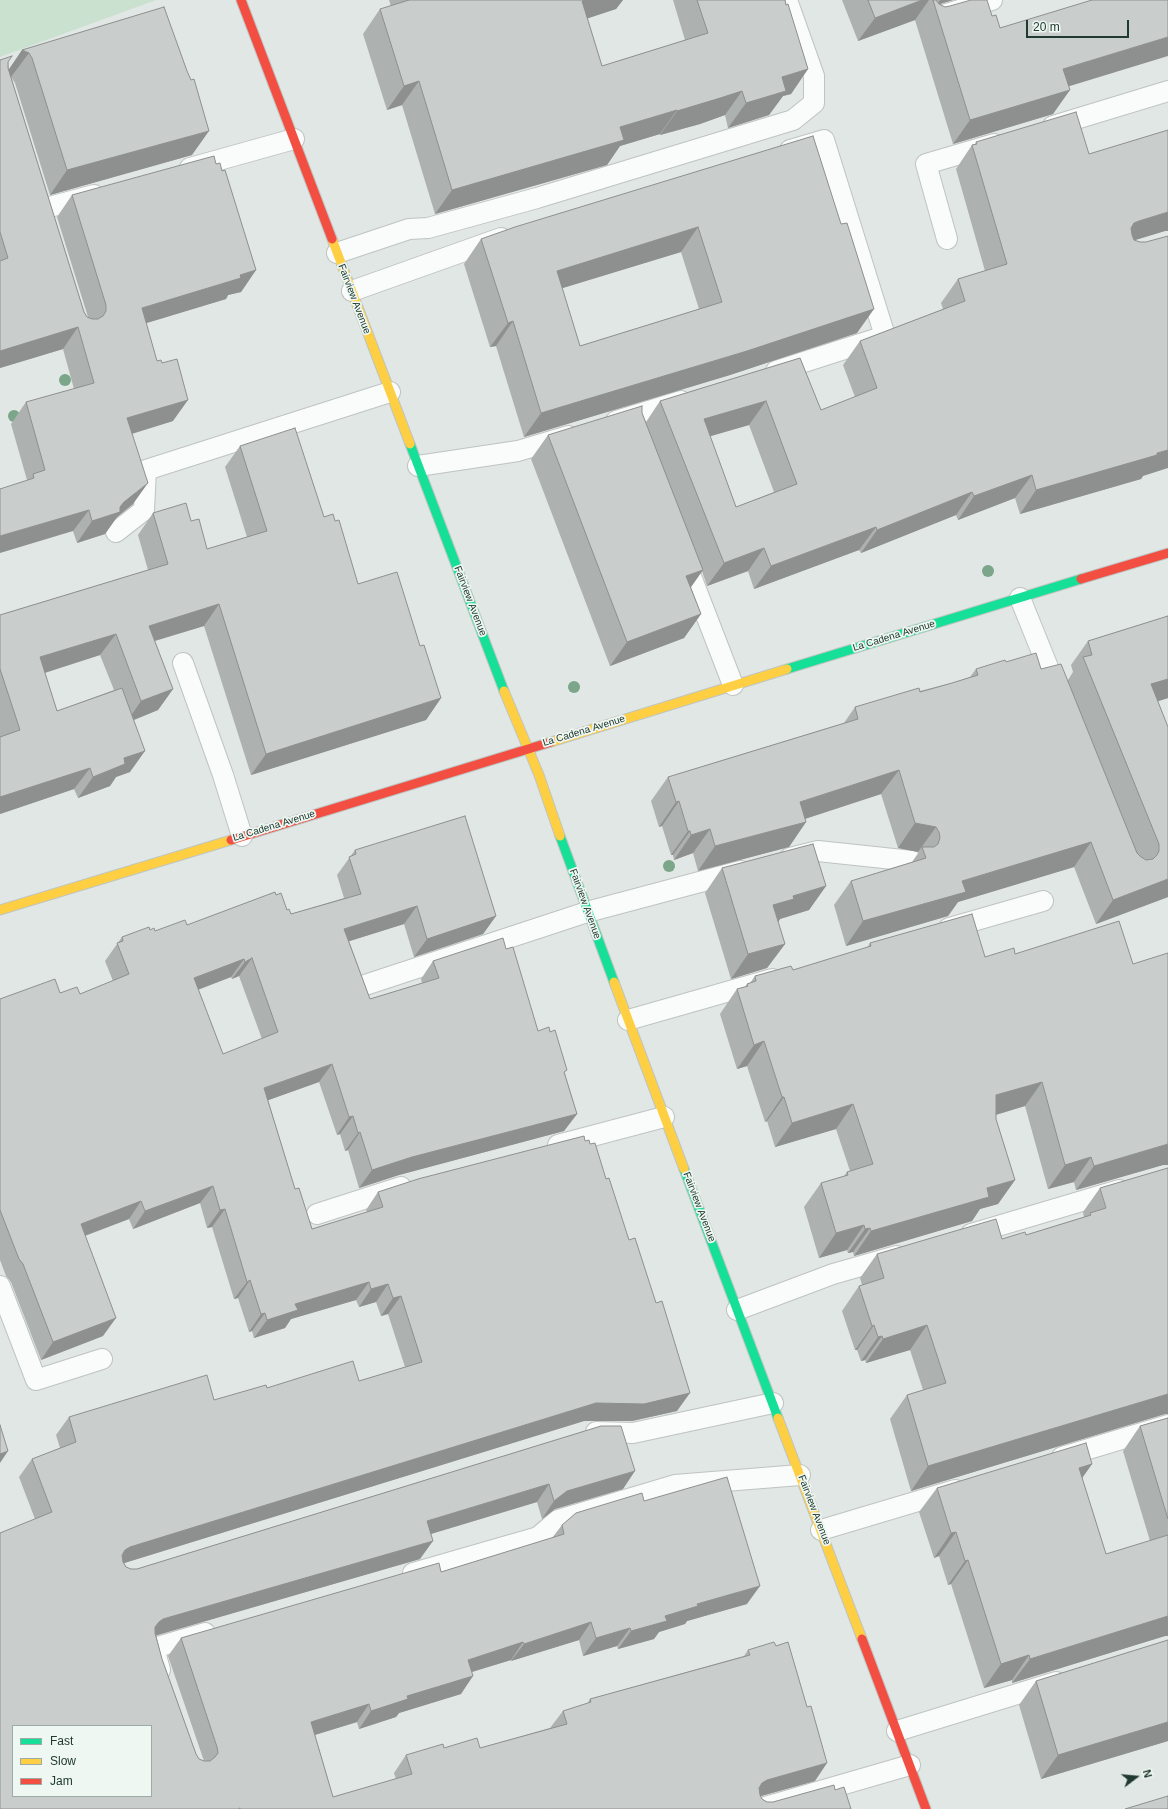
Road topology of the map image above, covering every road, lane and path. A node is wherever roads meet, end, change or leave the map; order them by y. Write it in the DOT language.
graph roads {
  1 [pos="241,0"];
  2 [pos="787,0"];
  3 [pos="923,0"];
  4 [pos="992,0"];
  5 [pos="1168,92"];
  6 [pos="1039,130"];
  7 [pos="1009,139"];
  8 [pos="294,140"];
  9 [pos="772,155"];
  10 [pos="171,173"];
  11 [pos="110,190"];
  12 [pos="42,209"];
  13 [pos="515,234"];
  14 [pos="948,239"];
  15 [pos="337,253"];
  16 [pos="352,291"];
  17 [pos="756,378"];
  18 [pos="390,392"];
  19 [pos="696,397"];
  20 [pos="418,466"];
  21 [pos="116,532"];
  22 [pos="679,544"];
  23 [pos="1168,553"];
  24 [pos="1020,598"];
  25 [pos="183,663"];
  26 [pos="733,685"];
  27 [pos="1064,706"];
  28 [pos="528,748"];
  29 [pos="242,836"];
  30 [pos="912,861"];
  31 [pos="1042,901"];
  32 [pos="0,910"];
  33 [pos="587,912"];
  34 [pos="929,934"];
  35 [pos="793,973"];
  36 [pos="359,987"];
  37 [pos="628,1020"];
  38 [pos="664,1117"];
  39 [pos="540,1150"];
  40 [pos="417,1182"];
  41 [pos="1136,1185"];
  42 [pos="317,1214"];
  43 [pos="954,1239"];
  44 [pos="916,1250"];
  45 [pos="0,1286"];
  46 [pos="738,1310"];
  47 [pos="102,1359"];
  48 [pos="773,1403"];
  49 [pos="1168,1425"];
  50 [pos="579,1434"];
  51 [pos="1044,1463"];
  52 [pos="800,1475"];
  53 [pos="975,1484"];
  54 [pos="821,1530"];
  55 [pos="392,1579"];
  56 [pos="223,1628"];
  57 [pos="1071,1677"];
  58 [pos="166,1688"];
  59 [pos="897,1731"];
  60 [pos="910,1766"];
  61 [pos="758,1809"];
  62 [pos="926,1809"];
  1 -- 8 [label="street, Fairview Avenue"];
  2 -- 15 [label="lane"];
  3 -- 4 [label="lane"];
  5 -- 6 [label="lane"];
  7 -- 14 [label="lane"];
  8 -- 10 [label="lane"];
  8 -- 15 [label="street, Fairview Avenue"];
  9 -- 17 [label="lane"];
  11 -- 12 [label="lane"];
  13 -- 16 [label="lane"];
  15 -- 16 [label="street, Fairview Avenue"];
  16 -- 18 [label="street, Fairview Avenue"];
  18 -- 20 [label="street, Fairview Avenue"];
  18 -- 21 [label="lane"];
  19 -- 20 [label="lane"];
  20 -- 28 [label="street, Fairview Avenue"];
  22 -- 26 [label="lane"];
  23 -- 24 [label="street, La Cadena Avenue"];
  24 -- 26 [label="street, La Cadena Avenue"];
  24 -- 27 [label="lane"];
  25 -- 29 [label="lane"];
  26 -- 28 [label="street, La Cadena Avenue"];
  28 -- 29 [label="street, La Cadena Avenue"];
  28 -- 33 [label="street, Fairview Avenue"];
  29 -- 32 [label="street, La Cadena Avenue"];
  30 -- 33 [label="lane"];
  31 -- 34 [label="lane"];
  33 -- 36 [label="lane"];
  33 -- 37 [label="street, Fairview Avenue"];
  35 -- 37 [label="lane"];
  37 -- 38 [label="street, Fairview Avenue"];
  38 -- 39 [label="lane"];
  38 -- 46 [label="street, Fairview Avenue"];
  40 -- 42 [label="lane"];
  41 -- 43 [label="lane"];
  44 -- 46 [label="lane"];
  45 -- 47 [label="lane"];
  46 -- 48 [label="street, Fairview Avenue"];
  48 -- 50 [label="lane"];
  48 -- 52 [label="street, Fairview Avenue"];
  49 -- 51 [label="lane"];
  52 -- 54 [label="street, Fairview Avenue"];
  52 -- 55 [label="lane"];
  53 -- 54 [label="lane"];
  54 -- 59 [label="street, Fairview Avenue"];
  56 -- 58 [label="lane"];
  57 -- 59 [label="lane"];
  59 -- 60 [label="street, Fairview Avenue"];
  60 -- 61 [label="lane"];
  60 -- 62 [label="street, Fairview Avenue"];
}
